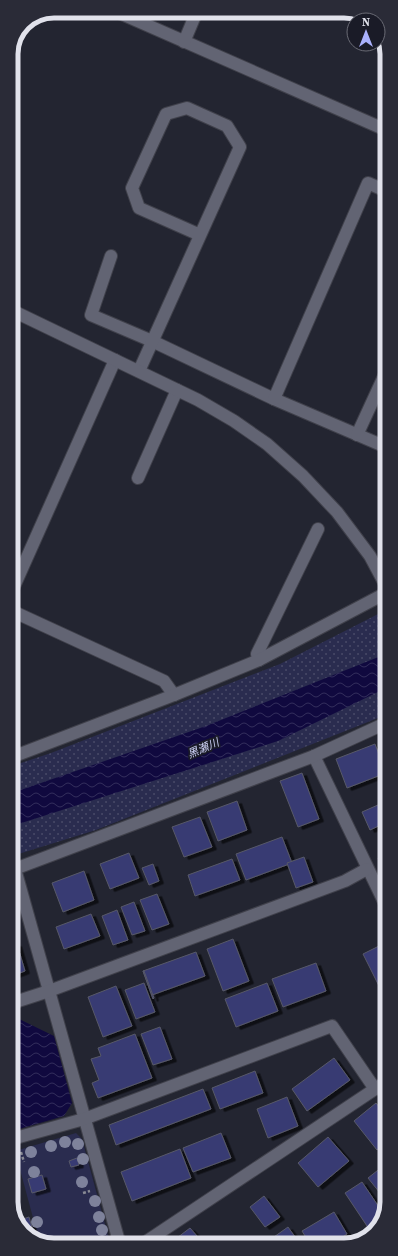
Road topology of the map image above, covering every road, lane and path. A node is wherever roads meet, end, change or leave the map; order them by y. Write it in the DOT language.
graph roads {
  1 [pos="131,18"];
  2 [pos="194,18"];
  3 [pos="184,42"];
  4 [pos="380,127"];
  5 [pos="380,188"];
  6 [pos="200,235"];
  7 [pos="111,256"];
  8 [pos="18,313"];
  9 [pos="152,341"];
  10 [pos="115,360"];
  11 [pos="139,371"];
  12 [pos="380,385"];
  13 [pos="177,390"];
  14 [pos="274,399"];
  15 [pos="357,435"];
  16 [pos="380,445"];
  17 [pos="138,478"];
  18 [pos="318,529"];
  19 [pos="380,575"];
  20 [pos="18,578"];
  21 [pos="380,596"];
  22 [pos="18,614"];
  23 [pos="259,660"];
  24 [pos="174,695"];
  25 [pos="380,726"];
  26 [pos="18,755"];
  27 [pos="314,756"];
  28 [pos="18,867"];
  29 [pos="367,869"];
  30 [pos="18,886"];
  31 [pos="380,894"];
  32 [pos="49,992"];
  33 [pos="18,1001"];
  34 [pos="380,1086"];
  35 [pos="375,1089"];
  36 [pos="84,1119"];
  37 [pos="18,1138"];
  38 [pos="118,1238"];
  39 [pos="150,1238"];
  1 -- 3 [label="street"];
  2 -- 3 [label="street"];
  3 -- 4 [label="street"];
  5 -- 14 [label="street"];
  6 -- 6 [label="street"];
  6 -- 9 [label="street"];
  7 -- 9 [label="street"];
  8 -- 10 [label="street"];
  9 -- 11 [label="street"];
  9 -- 14 [label="street"];
  10 -- 11 [label="street"];
  10 -- 20 [label="street"];
  11 -- 13 [label="street"];
  12 -- 15 [label="street"];
  13 -- 17 [label="street"];
  13 -- 19 [label="street"];
  14 -- 15 [label="street"];
  15 -- 16 [label="street"];
  18 -- 23 [label="street"];
  21 -- 23 [label="street"];
  22 -- 24 [label="street"];
  23 -- 24 [label="street"];
  24 -- 26 [label="street"];
  25 -- 27 [label="street"];
  27 -- 28 [label="street"];
  27 -- 29 [label="street"];
  29 -- 31 [label="street"];
  29 -- 32 [label="street"];
  30 -- 32 [label="street"];
  32 -- 33 [label="street"];
  32 -- 36 [label="street"];
  34 -- 35 [label="street"];
  35 -- 36 [label="street"];
  35 -- 39 [label="street"];
  36 -- 37 [label="street"];
  36 -- 38 [label="street"];
}
